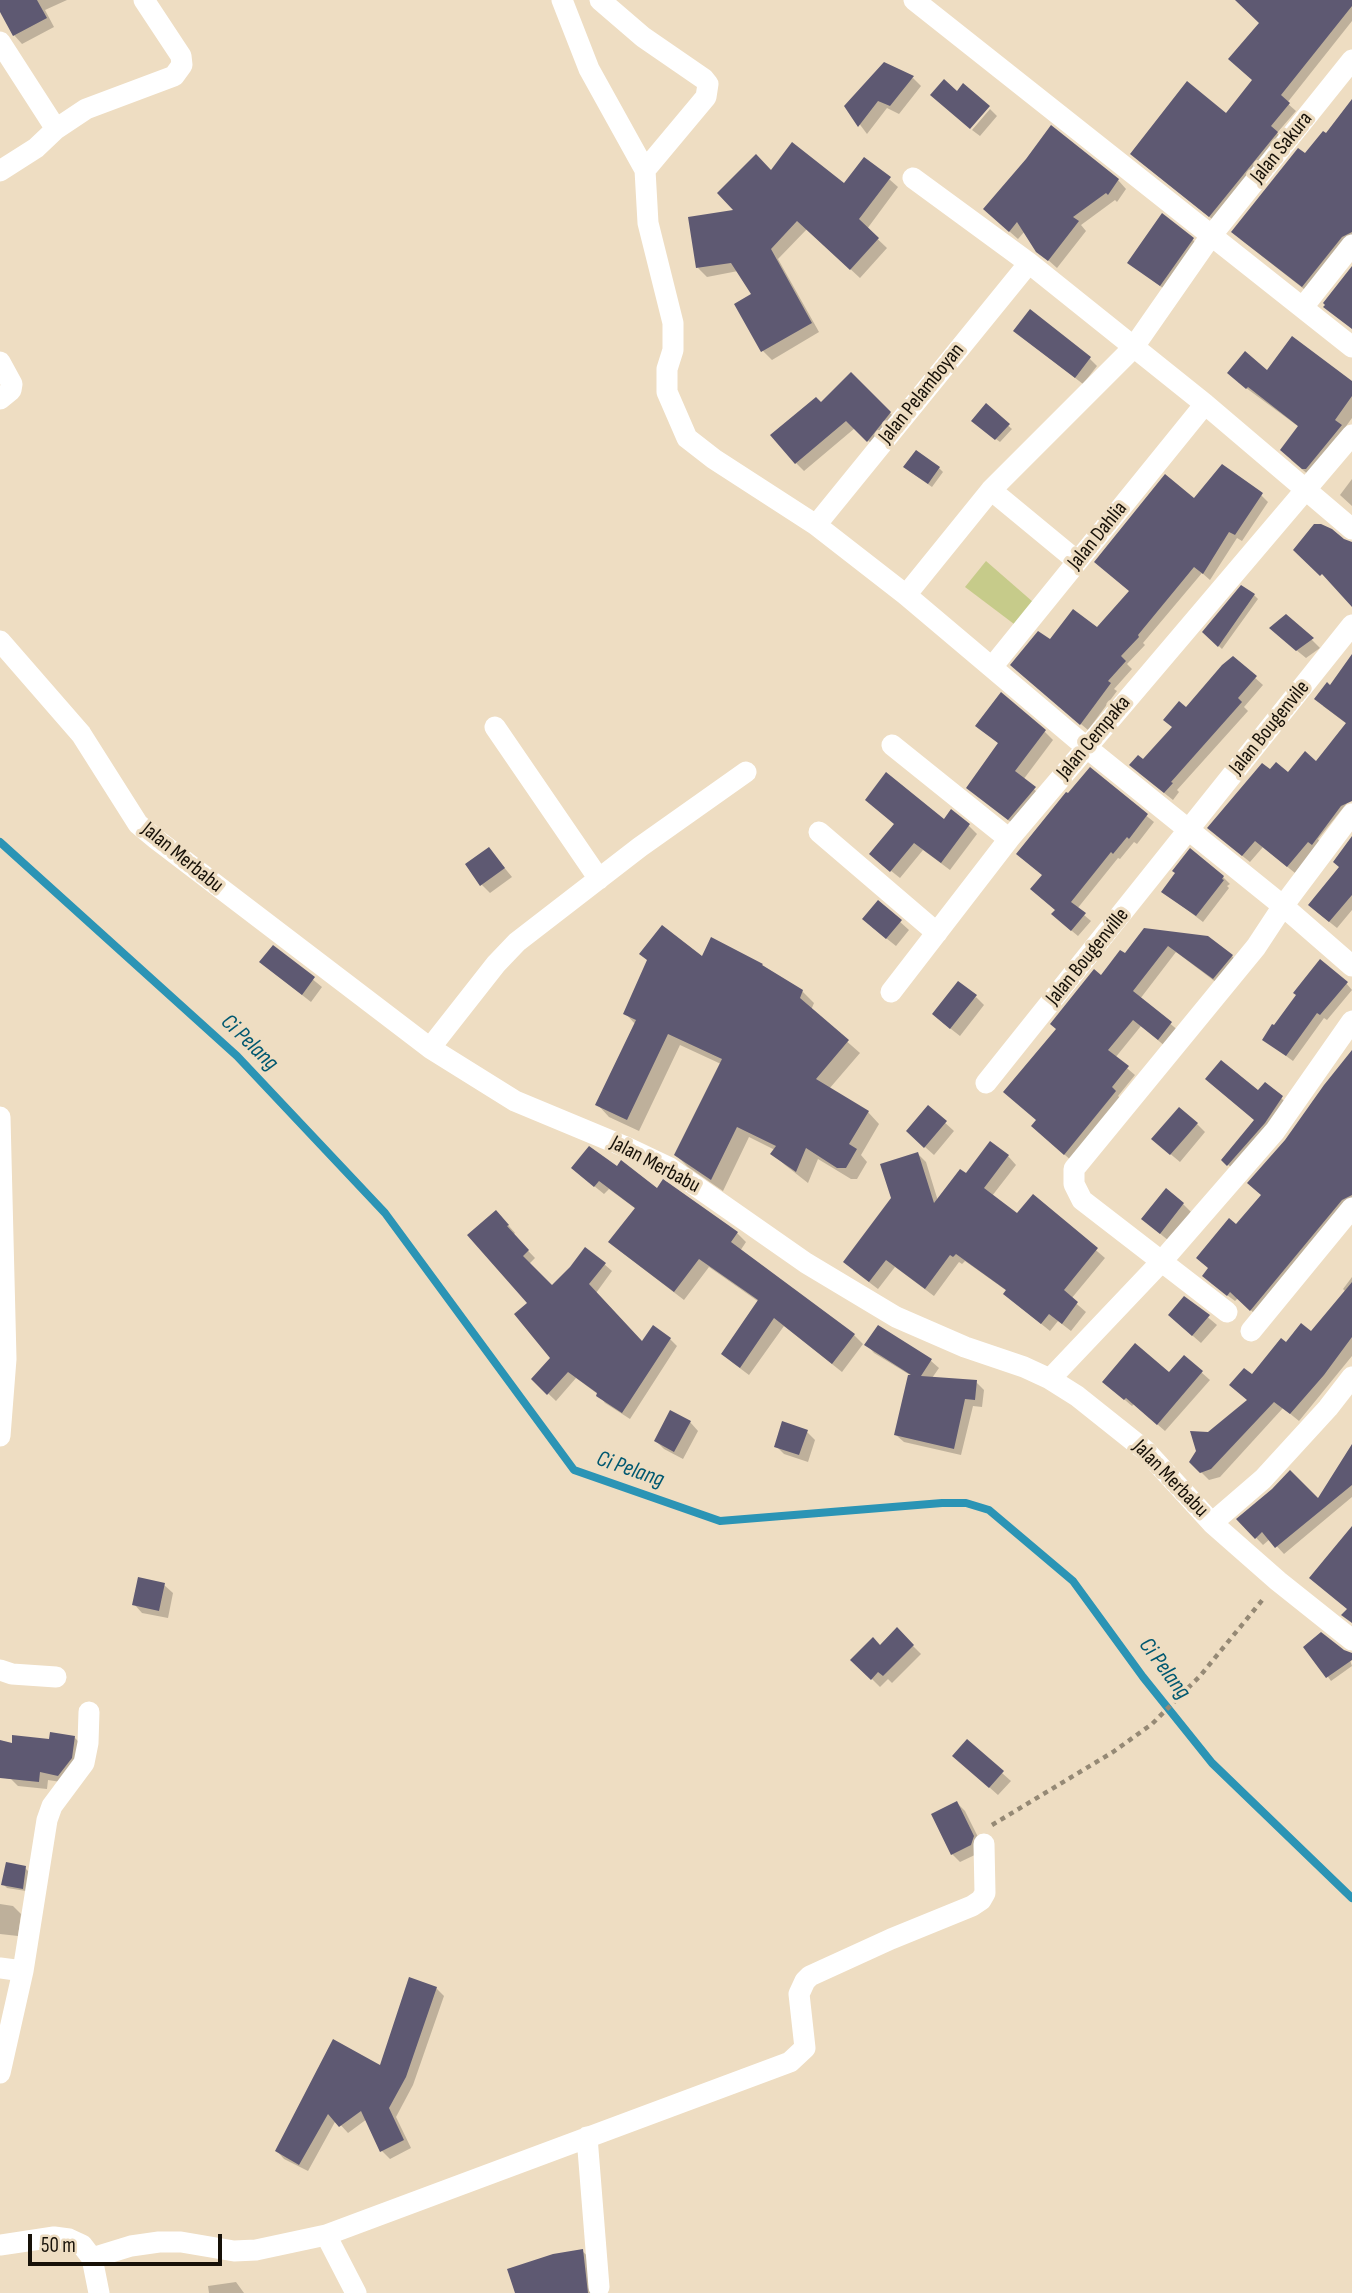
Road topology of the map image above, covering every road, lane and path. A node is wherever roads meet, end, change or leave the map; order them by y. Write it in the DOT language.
graph roads {
  1 [pos="144,0"];
  2 [pos="562,0"];
  3 [pos="600,0"];
  4 [pos="914,0"];
  5 [pos="0,41"];
  6 [pos="1352,60"];
  7 [pos="56,129"];
  8 [pos="645,170"];
  9 [pos="0,171"];
  10 [pos="913,178"];
  11 [pos="1211,236"];
  12 [pos="1352,245"];
  13 [pos="1028,263"];
  14 [pos="1303,307"];
  15 [pos="1133,348"];
  16 [pos="1352,348"];
  17 [pos="0,362"];
  18 [pos="0,400"];
  19 [pos="1205,404"];
  20 [pos="1352,435"];
  21 [pos="991,490"];
  22 [pos="1306,490"];
  23 [pos="816,525"];
  24 [pos="1352,528"];
  25 [pos="1077,561"];
  26 [pos="906,595"];
  27 [pos="1352,625"];
  28 [pos="0,641"];
  29 [pos="992,667"];
  30 [pos="495,727"];
  31 [pos="892,745"];
  32 [pos="1086,747"];
  33 [pos="746,772"];
  34 [pos="1352,814"];
  35 [pos="1188,830"];
  36 [pos="820,832"];
  37 [pos="1009,839"];
  38 [pos="599,879"];
  39 [pos="1283,906"];
  40 [pos="937,933"];
  41 [pos="1352,966"];
  42 [pos="891,992"];
  43 [pos="1352,1021"];
  44 [pos="430,1048"];
  45 [pos="986,1083"];
  46 [pos="0,1118"];
  47 [pos="1352,1208"];
  48 [pos="1162,1261"];
  49 [pos="1227,1312"];
  50 [pos="1251,1331"];
  51 [pos="1352,1377"];
  52 [pos="1051,1379"];
  53 [pos="0,1436"];
  54 [pos="1212,1523"];
  55 [pos="1278,1581"];
  56 [pos="1352,1640"];
  57 [pos="0,1670"];
  58 [pos="56,1676"];
  59 [pos="89,1712"];
  60 [pos="984,1844"];
  61 [pos="0,1968"];
  62 [pos="23,1971"];
  63 [pos="0,2073"];
  64 [pos="587,2137"];
  65 [pos="326,2235"];
  66 [pos="0,2245"];
  67 [pos="92,2258"];
  68 [pos="599,2287"];
  69 [pos="99,2293"];
  70 [pos="355,2293"];
  1 -- 7 [label="street"];
  2 -- 8 [label="street"];
  3 -- 8 [label="street"];
  4 -- 11 [label="street"];
  5 -- 7 [label="street"];
  6 -- 11 [label="street, Jalan Sakura"];
  7 -- 9 [label="street"];
  8 -- 23 [label="street"];
  10 -- 13 [label="street"];
  11 -- 14 [label="street"];
  11 -- 15 [label="street, Jalan Sakura"];
  12 -- 14 [label="street"];
  13 -- 15 [label="street"];
  13 -- 23 [label="street, Jalan Pelamboyan"];
  14 -- 16 [label="street"];
  15 -- 19 [label="street"];
  15 -- 21 [label="street, Jalan Sakura"];
  17 -- 18 [label="street"];
  19 -- 22 [label="street"];
  19 -- 25 [label="street, Jalan Dahlia"];
  20 -- 22 [label="street, Jalan Cempaka"];
  21 -- 25 [label="street"];
  21 -- 26 [label="street, Jalan Sakura"];
  22 -- 24 [label="street"];
  22 -- 32 [label="street, Jalan Cempaka"];
  23 -- 26 [label="street"];
  25 -- 29 [label="street, Jalan Dahlia"];
  26 -- 29 [label="street"];
  27 -- 35 [label="street, Jalan Bougenvile"];
  28 -- 44 [label="street, Jalan Merbabu"];
  29 -- 32 [label="street"];
  30 -- 38 [label="street"];
  31 -- 37 [label="street"];
  32 -- 35 [label="street"];
  32 -- 37 [label="street, Jalan Cempaka"];
  33 -- 38 [label="street"];
  34 -- 39 [label="street"];
  35 -- 39 [label="street"];
  35 -- 45 [label="street, Jalan Bougenville"];
  36 -- 40 [label="street"];
  37 -- 40 [label="street, Jalan Cempaka"];
  38 -- 44 [label="street"];
  39 -- 41 [label="street"];
  39 -- 48 [label="street"];
  40 -- 42 [label="street, Jalan Cempaka"];
  43 -- 48 [label="street"];
  44 -- 52 [label="street, Jalan Merbabu"];
  46 -- 53 [label="street"];
  47 -- 50 [label="street"];
  48 -- 49 [label="street"];
  48 -- 52 [label="street"];
  51 -- 54 [label="street"];
  52 -- 54 [label="street, Jalan Merbabu"];
  54 -- 55 [label="street, Jalan Merbabu"];
  55 -- 56 [label="street, Jalan Merbabu"];
  55 -- 60 [label="path"];
  57 -- 58 [label="street"];
  59 -- 62 [label="street"];
  60 -- 64 [label="street"];
  61 -- 62 [label="street"];
  62 -- 63 [label="street"];
  64 -- 65 [label="street"];
  64 -- 68 [label="street"];
  65 -- 67 [label="street"];
  65 -- 70 [label="street"];
  66 -- 67 [label="street"];
  67 -- 69 [label="street"];
}
